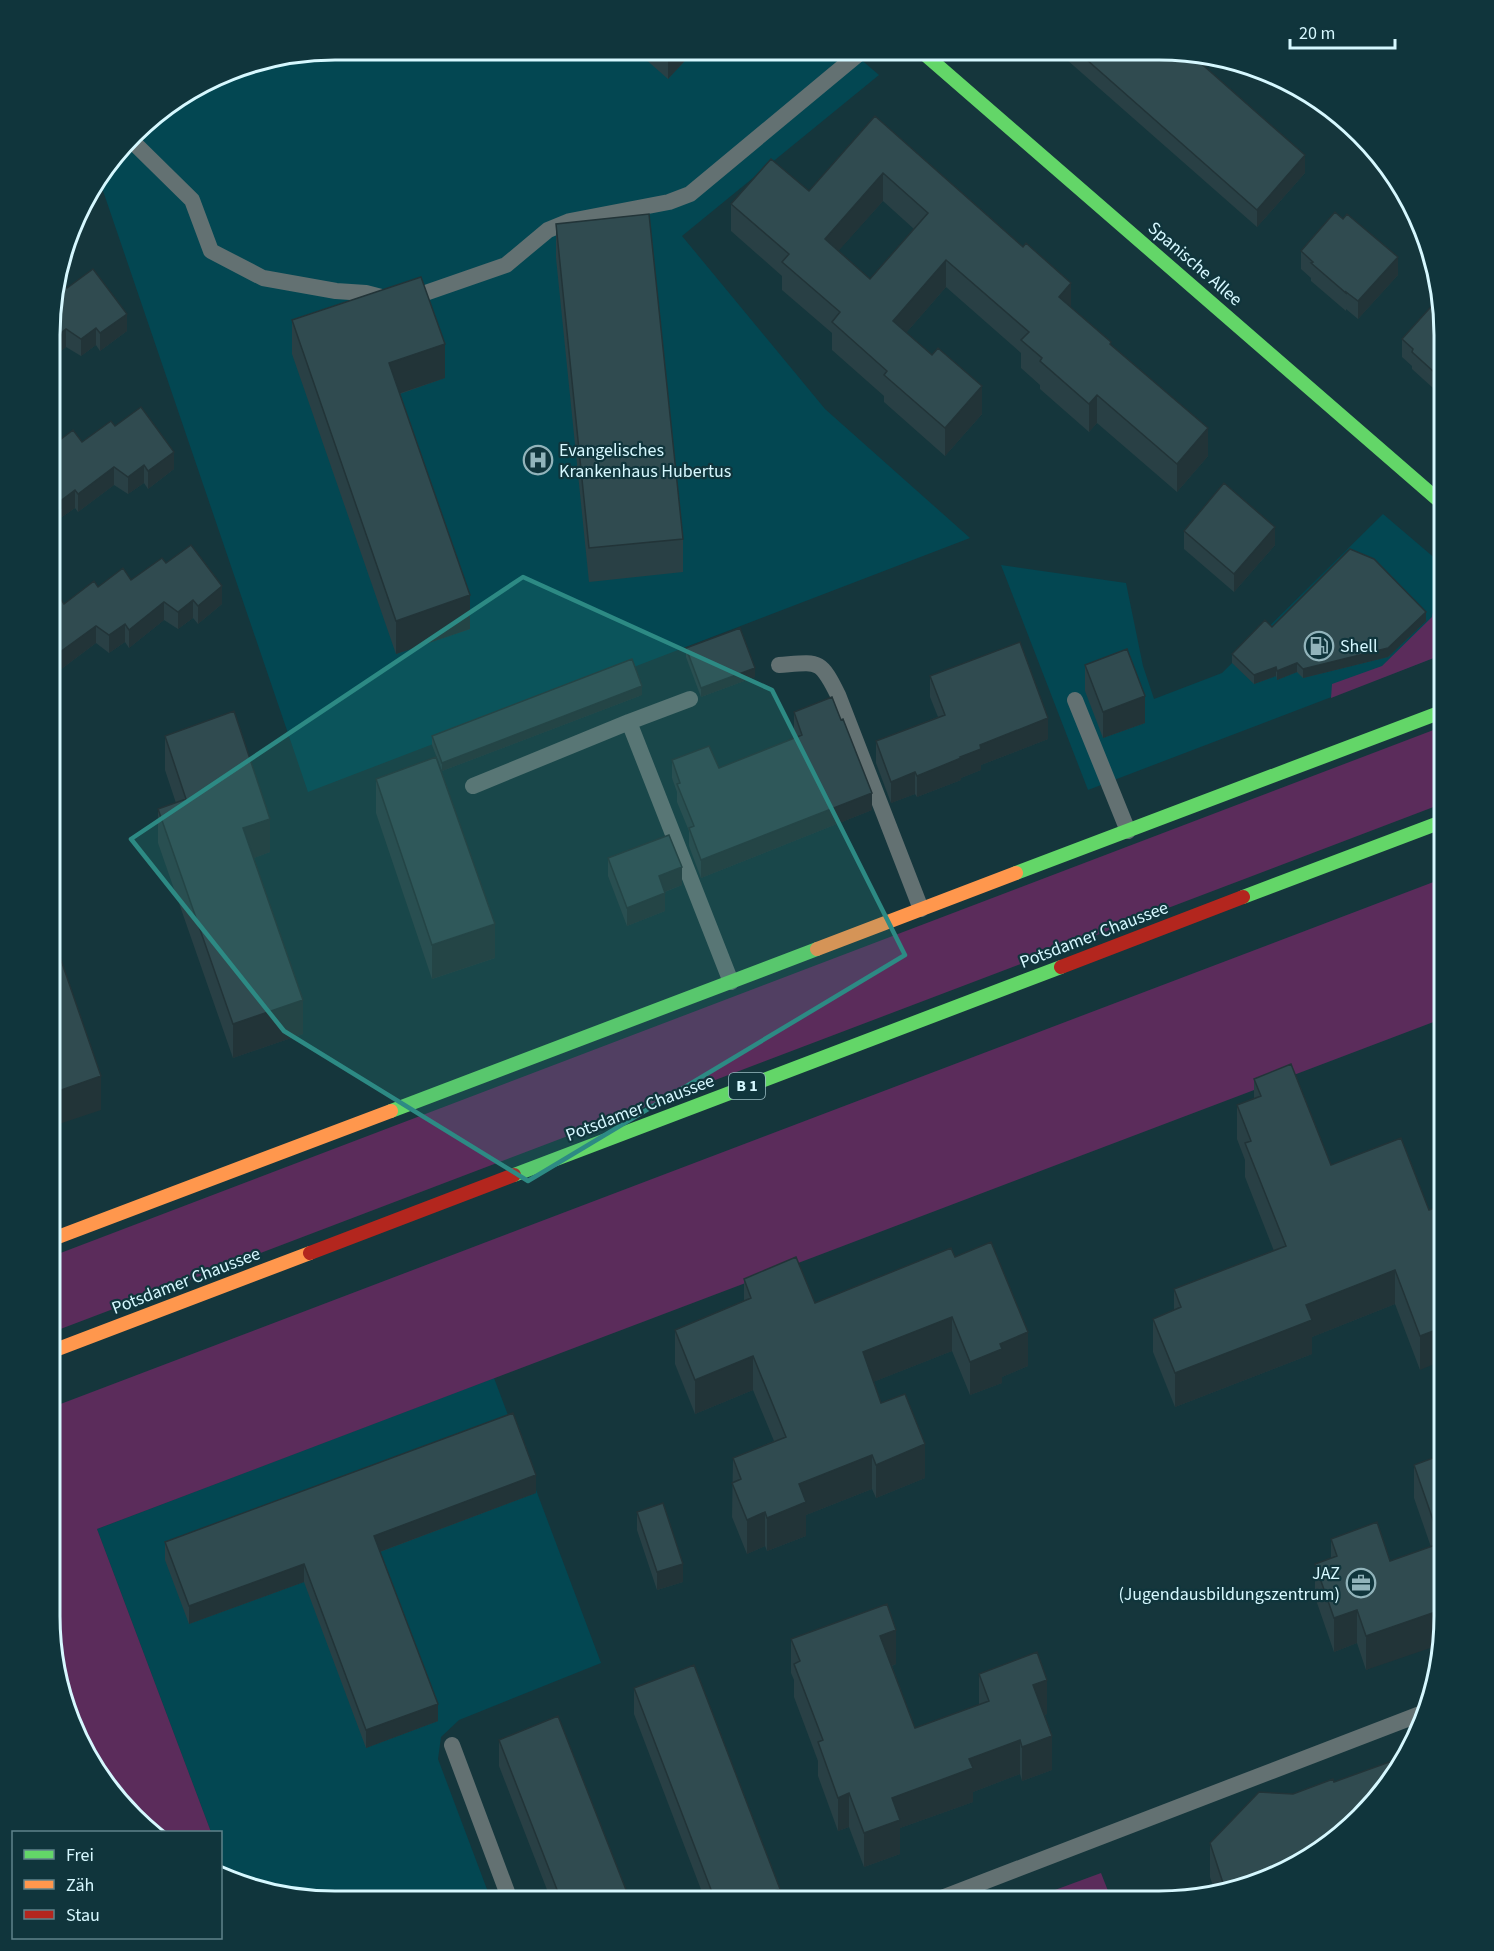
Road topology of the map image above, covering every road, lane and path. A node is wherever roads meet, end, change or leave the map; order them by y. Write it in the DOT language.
graph roads {
  1 [pos="850,60"];
  2 [pos="931,60"];
  3 [pos="135,145"];
  4 [pos="1434,496"];
  5 [pos="779,665"];
  6 [pos="690,699"];
  7 [pos="1075,700"];
  8 [pos="1434,715"];
  9 [pos="629,722"];
  10 [pos="473,786"];
  11 [pos="1434,825"];
  12 [pos="1128,831"];
  13 [pos="921,909"];
  14 [pos="731,982"];
  15 [pos="60,1236"];
  16 [pos="60,1348"];
  17 [pos="1415,1715"];
  18 [pos="452,1745"];
  19 [pos="507,1891"];
  20 [pos="960,1891"];
  1 -- 3 [label="lane"];
  2 -- 4 [label="main road, Spanische Allee"];
  5 -- 13 [label="lane"];
  6 -- 9 [label="lane"];
  7 -- 12 [label="lane"];
  8 -- 12 [label="main road"];
  9 -- 10 [label="lane"];
  9 -- 14 [label="lane"];
  11 -- 16 [label="main road, Potsdamer Chaussee / B 1"];
  12 -- 13 [label="main road"];
  13 -- 14 [label="main road"];
  14 -- 15 [label="main road"];
  17 -- 20 [label="lane"];
  18 -- 19 [label="lane"];
}
